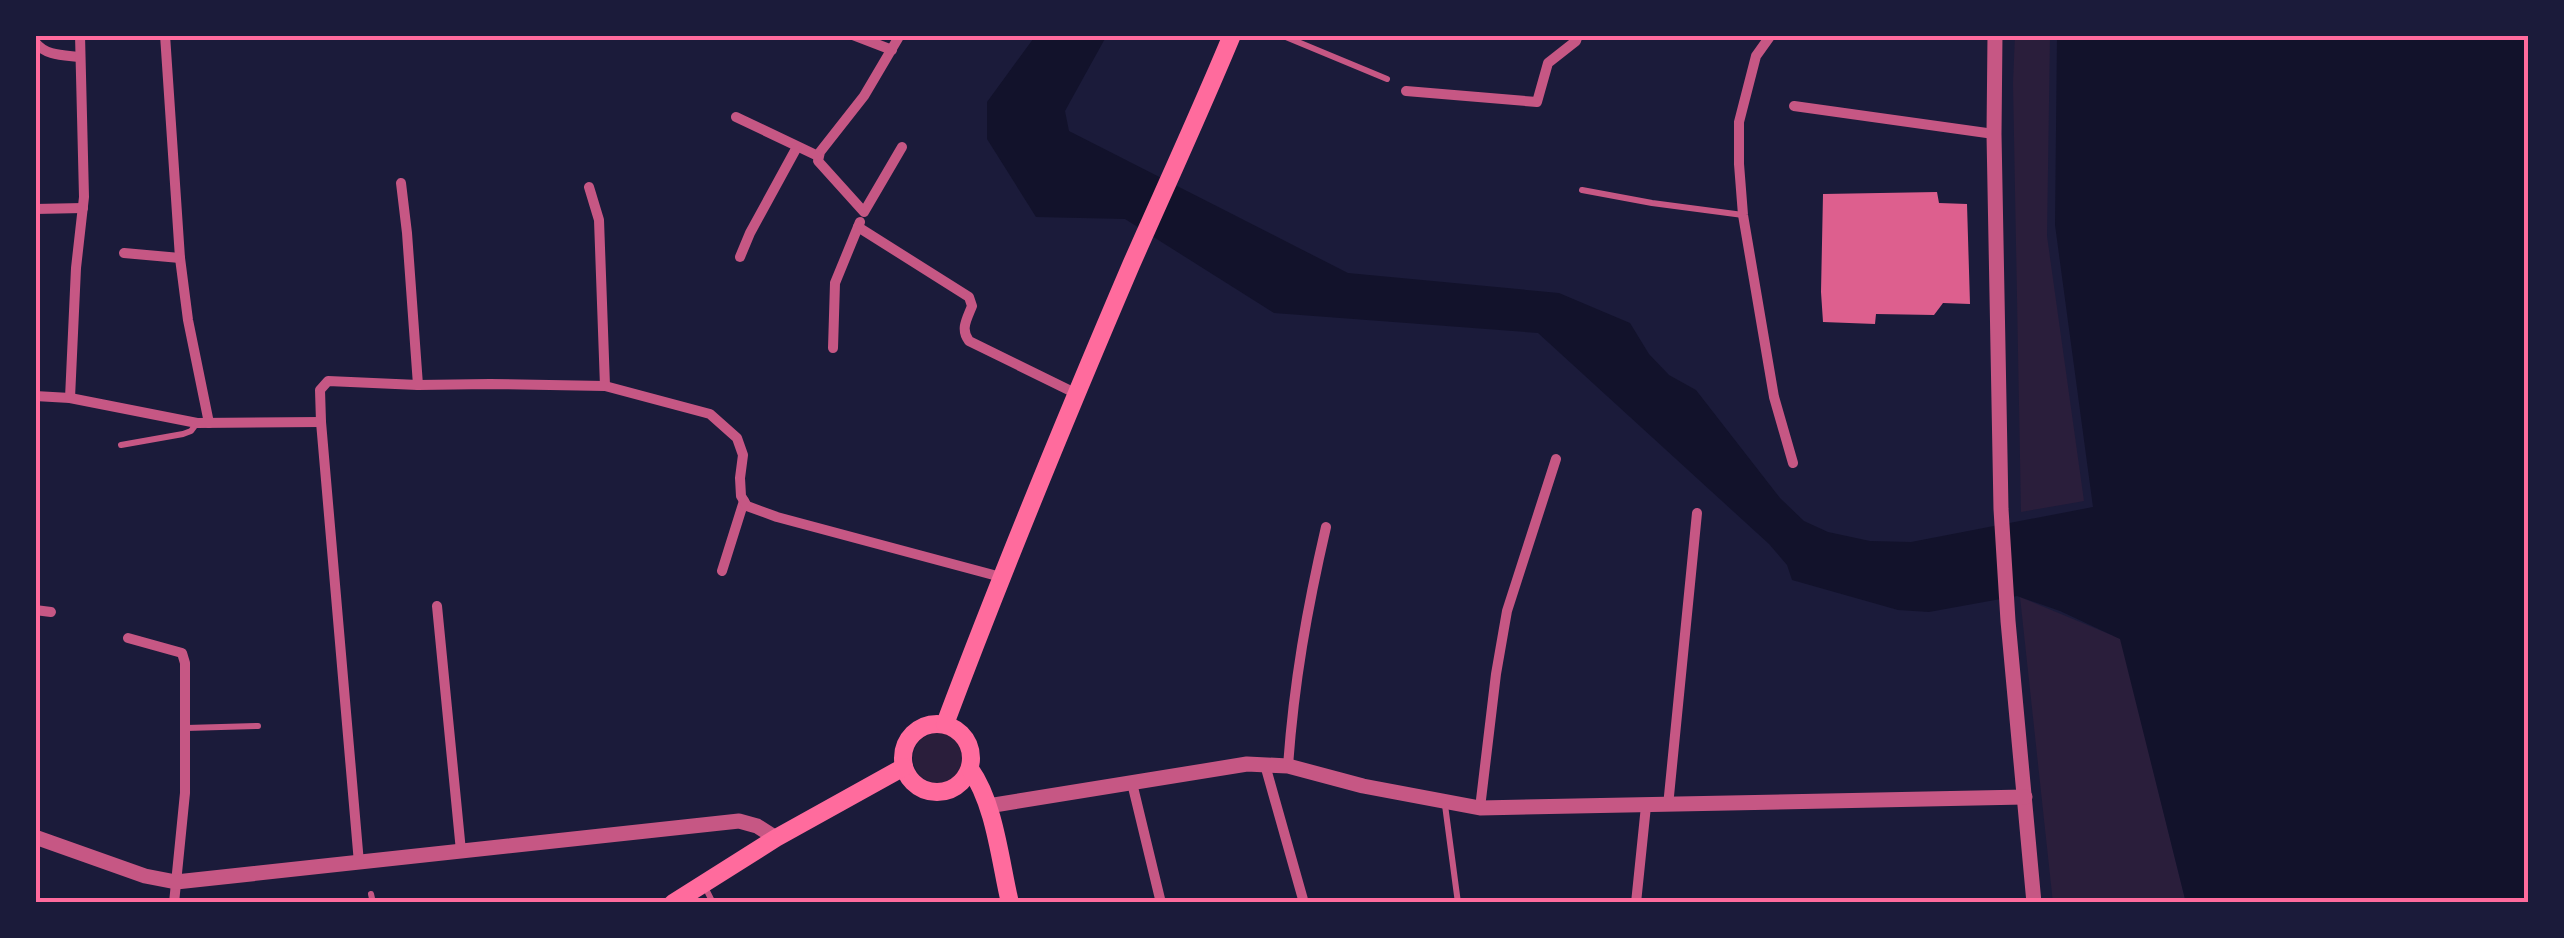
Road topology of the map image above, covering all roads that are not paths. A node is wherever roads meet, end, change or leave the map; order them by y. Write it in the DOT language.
graph roads {
  1 [pos="80,35"];
  2 [pos="165,35"];
  3 [pos="853,35"];
  4 [pos="900,35"];
  5 [pos="1232,35"];
  6 [pos="1280,35"];
  7 [pos="1578,35"];
  8 [pos="1770,35"];
  9 [pos="1990,36"];
  10 [pos="35,42"];
  11 [pos="892,50"];
  12 [pos="80,57"];
  13 [pos="1387,80"];
  14 [pos="1406,91"];
  15 [pos="1794,106"];
  16 [pos="736,116"];
  17 [pos="1994,134"];
  18 [pos="797,146"];
  19 [pos="902,147"];
  20 [pos="818,156"];
  21 [pos="400,183"];
  22 [pos="589,187"];
  23 [pos="1582,190"];
  24 [pos="83,208"];
  25 [pos="35,209"];
  26 [pos="864,212"];
  27 [pos="1743,215"];
  28 [pos="858,227"];
  29 [pos="124,253"];
  30 [pos="740,257"];
  31 [pos="180,258"];
  32 [pos="833,348"];
  33 [pos="418,385"];
  34 [pos="604,386"];
  35 [pos="1077,394"];
  36 [pos="35,396"];
  37 [pos="70,398"];
  38 [pos="321,422"];
  39 [pos="203,423"];
  40 [pos="122,444"];
  41 [pos="1556,459"];
  42 [pos="1793,463"];
  43 [pos="744,501"];
  44 [pos="1697,513"];
  45 [pos="1326,526"];
  46 [pos="722,571"];
  47 [pos="1000,577"];
  48 [pos="437,606"];
  49 [pos="35,610"];
  50 [pos="51,612"];
  51 [pos="128,638"];
  52 [pos="945,724"];
  53 [pos="258,726"];
  54 [pos="184,728"];
  55 [pos="1265,765"];
  56 [pos="1288,766"];
  57 [pos="904,768"];
  58 [pos="970,769"];
  59 [pos="1132,783"];
  60 [pos="2025,798"];
  61 [pos="1444,802"];
  62 [pos="988,806"];
  63 [pos="1646,806"];
  64 [pos="1668,806"];
  65 [pos="1480,808"];
  66 [pos="35,837"];
  67 [pos="776,838"];
  68 [pos="461,851"];
  69 [pos="359,863"];
  70 [pos="176,882"];
  71 [pos="704,884"];
  72 [pos="371,894"];
  73 [pos="174,903"];
  74 [pos="374,903"];
  75 [pos="673,903"];
  76 [pos="713,903"];
  77 [pos="1010,903"];
  78 [pos="1161,903"];
  79 [pos="1304,903"];
  80 [pos="1458,903"];
  81 [pos="1636,903"];
  82 [pos="2034,903"];
  1 -- 12 [label="street"];
  2 -- 31 [label="street"];
  3 -- 11 [label="street"];
  4 -- 11 [label="street"];
  5 -- 35 [label="main road"];
  6 -- 13 [label="lane"];
  7 -- 14 [label="street"];
  8 -- 27 [label="street"];
  9 -- 17 [label="street"];
  10 -- 12 [label="street"];
  11 -- 20 [label="street"];
  12 -- 24 [label="street"];
  15 -- 17 [label="street"];
  16 -- 18 [label="street"];
  17 -- 60 [label="street"];
  18 -- 20 [label="street"];
  18 -- 30 [label="street"];
  19 -- 26 [label="street"];
  20 -- 26 [label="street"];
  21 -- 33 [label="street"];
  22 -- 34 [label="street"];
  23 -- 27 [label="lane"];
  24 -- 25 [label="street"];
  24 -- 37 [label="street"];
  26 -- 28 [label="street"];
  27 -- 42 [label="street"];
  28 -- 32 [label="street"];
  28 -- 35 [label="street"];
  29 -- 31 [label="street"];
  31 -- 39 [label="street"];
  33 -- 34 [label="street"];
  33 -- 38 [label="street"];
  34 -- 43 [label="street"];
  35 -- 47 [label="main road"];
  36 -- 37 [label="street"];
  37 -- 39 [label="street"];
  38 -- 39 [label="street"];
  38 -- 69 [label="street"];
  39 -- 40 [label="lane"];
  41 -- 65 [label="street"];
  43 -- 46 [label="street"];
  43 -- 47 [label="street"];
  44 -- 64 [label="street"];
  45 -- 56 [label="street"];
  47 -- 52 [label="main road"];
  48 -- 68 [label="street"];
  49 -- 50 [label="street"];
  51 -- 54 [label="street"];
  52 -- 57 [label="main road"];
  52 -- 58 [label="main road"];
  53 -- 54 [label="lane"];
  54 -- 70 [label="street"];
  55 -- 56 [label="street"];
  55 -- 59 [label="street"];
  55 -- 79 [label="street"];
  56 -- 61 [label="street"];
  57 -- 58 [label="main road"];
  57 -- 67 [label="main road"];
  58 -- 62 [label="main road"];
  59 -- 62 [label="street"];
  59 -- 78 [label="street"];
  60 -- 64 [label="street"];
  60 -- 82 [label="street"];
  61 -- 65 [label="street"];
  61 -- 80 [label="lane"];
  62 -- 77 [label="main road"];
  63 -- 64 [label="street"];
  63 -- 65 [label="street"];
  63 -- 81 [label="street"];
  66 -- 70 [label="street"];
  67 -- 68 [label="street"];
  67 -- 71 [label="main road"];
  68 -- 69 [label="street"];
  69 -- 70 [label="street"];
  70 -- 73 [label="street"];
  71 -- 75 [label="main road"];
  71 -- 76 [label="lane"];
  72 -- 74 [label="lane"];
}
